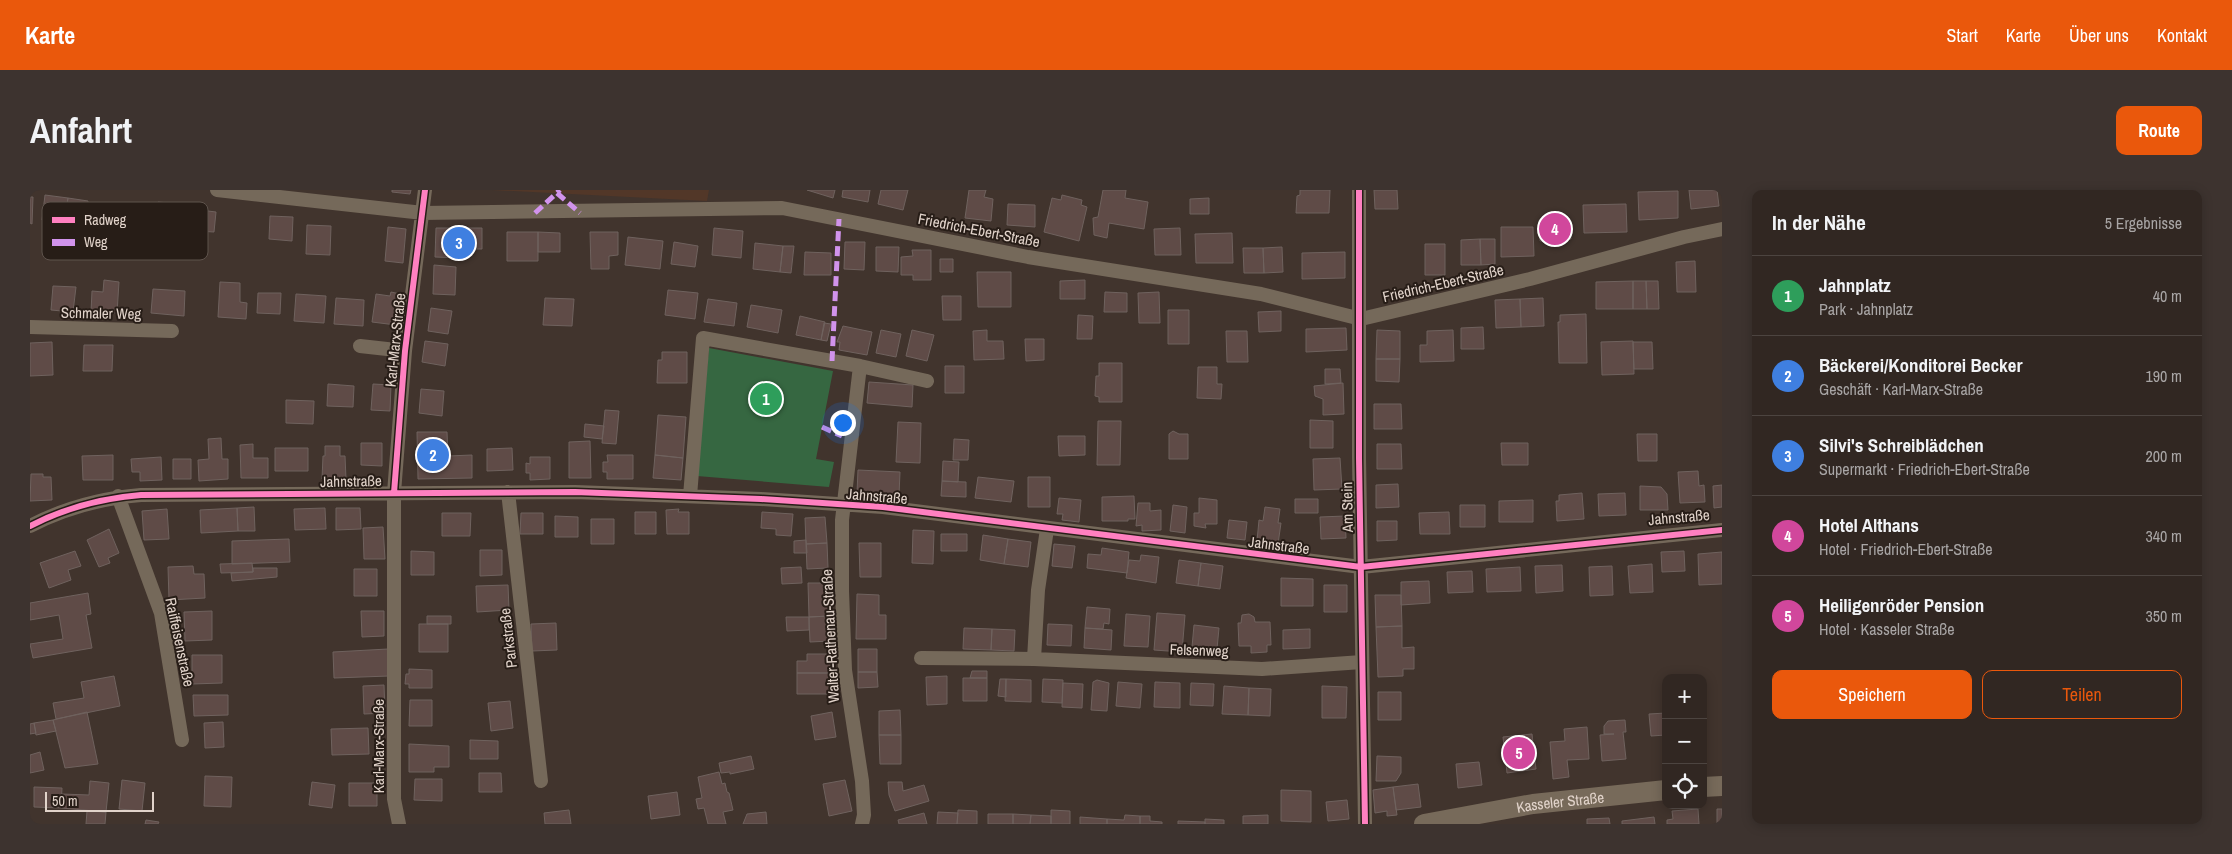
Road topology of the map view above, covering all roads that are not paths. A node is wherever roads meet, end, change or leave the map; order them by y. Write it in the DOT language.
graph roads {
  1 [pos="217,190"];
  2 [pos="425,190"];
  3 [pos="1359,190"];
  4 [pos="423,213"];
  5 [pos="1722,229"];
  6 [pos="1361,319"];
  7 [pos="30,327"];
  8 [pos="172,331"];
  9 [pos="360,346"];
  10 [pos="405,351"];
  11 [pos="860,366"];
  12 [pos="926,381"];
  13 [pos="508,492"];
  14 [pos="394,493"];
  15 [pos="118,496"];
  16 [pos="690,496"];
  17 [pos="845,505"];
  18 [pos="30,526"];
  19 [pos="1047,529"];
  20 [pos="1722,530"];
  21 [pos="1360,567"];
  22 [pos="921,658"];
  23 [pos="1034,659"];
  24 [pos="1362,662"];
  25 [pos="182,740"];
  26 [pos="541,780"];
  27 [pos="1722,786"];
  28 [pos="1707,787"];
  29 [pos="1662,790"];
  30 [pos="399,824"];
  31 [pos="862,824"];
  32 [pos="1365,824"];
  33 [pos="1424,824"];
  1 -- 4 [label="street, Friedrich-Ebert-Straße"];
  2 -- 4 [label="street, Karl-Marx-Straße"];
  3 -- 6 [label="street, Am Stein"];
  4 -- 6 [label="street, Friedrich-Ebert-Straße"];
  4 -- 10 [label="street, Karl-Marx-Straße"];
  5 -- 6 [label="street, Friedrich-Ebert-Straße"];
  6 -- 21 [label="street, Am Stein"];
  7 -- 8 [label="street, Schmaler Weg"];
  9 -- 10 [label="street"];
  10 -- 14 [label="street, Karl-Marx-Straße"];
  11 -- 12 [label="street"];
  11 -- 16 [label="street"];
  11 -- 17 [label="street, Walter-Rathenau-Straße"];
  13 -- 14 [label="street, Jahnstraße"];
  13 -- 16 [label="street, Jahnstraße"];
  13 -- 26 [label="street, Parkstraße"];
  14 -- 15 [label="street, Jahnstraße"];
  14 -- 30 [label="street, Karl-Marx-Straße"];
  15 -- 18 [label="street, Jahnstraße"];
  15 -- 25 [label="street, Raiffeisenstraße"];
  16 -- 17 [label="street, Jahnstraße"];
  17 -- 19 [label="street, Jahnstraße"];
  17 -- 31 [label="street, Walter-Rathenau-Straße"];
  19 -- 21 [label="street, Jahnstraße"];
  19 -- 23 [label="street"];
  20 -- 21 [label="street, Jahnstraße"];
  21 -- 24 [label="street, Am Stein"];
  22 -- 23 [label="street, Felsenweg"];
  23 -- 24 [label="street, Felsenweg"];
  24 -- 32 [label="street, Am Stein"];
  27 -- 28 [label="main road"];
  29 -- 33 [label="main road, Kasseler Straße"];
}
